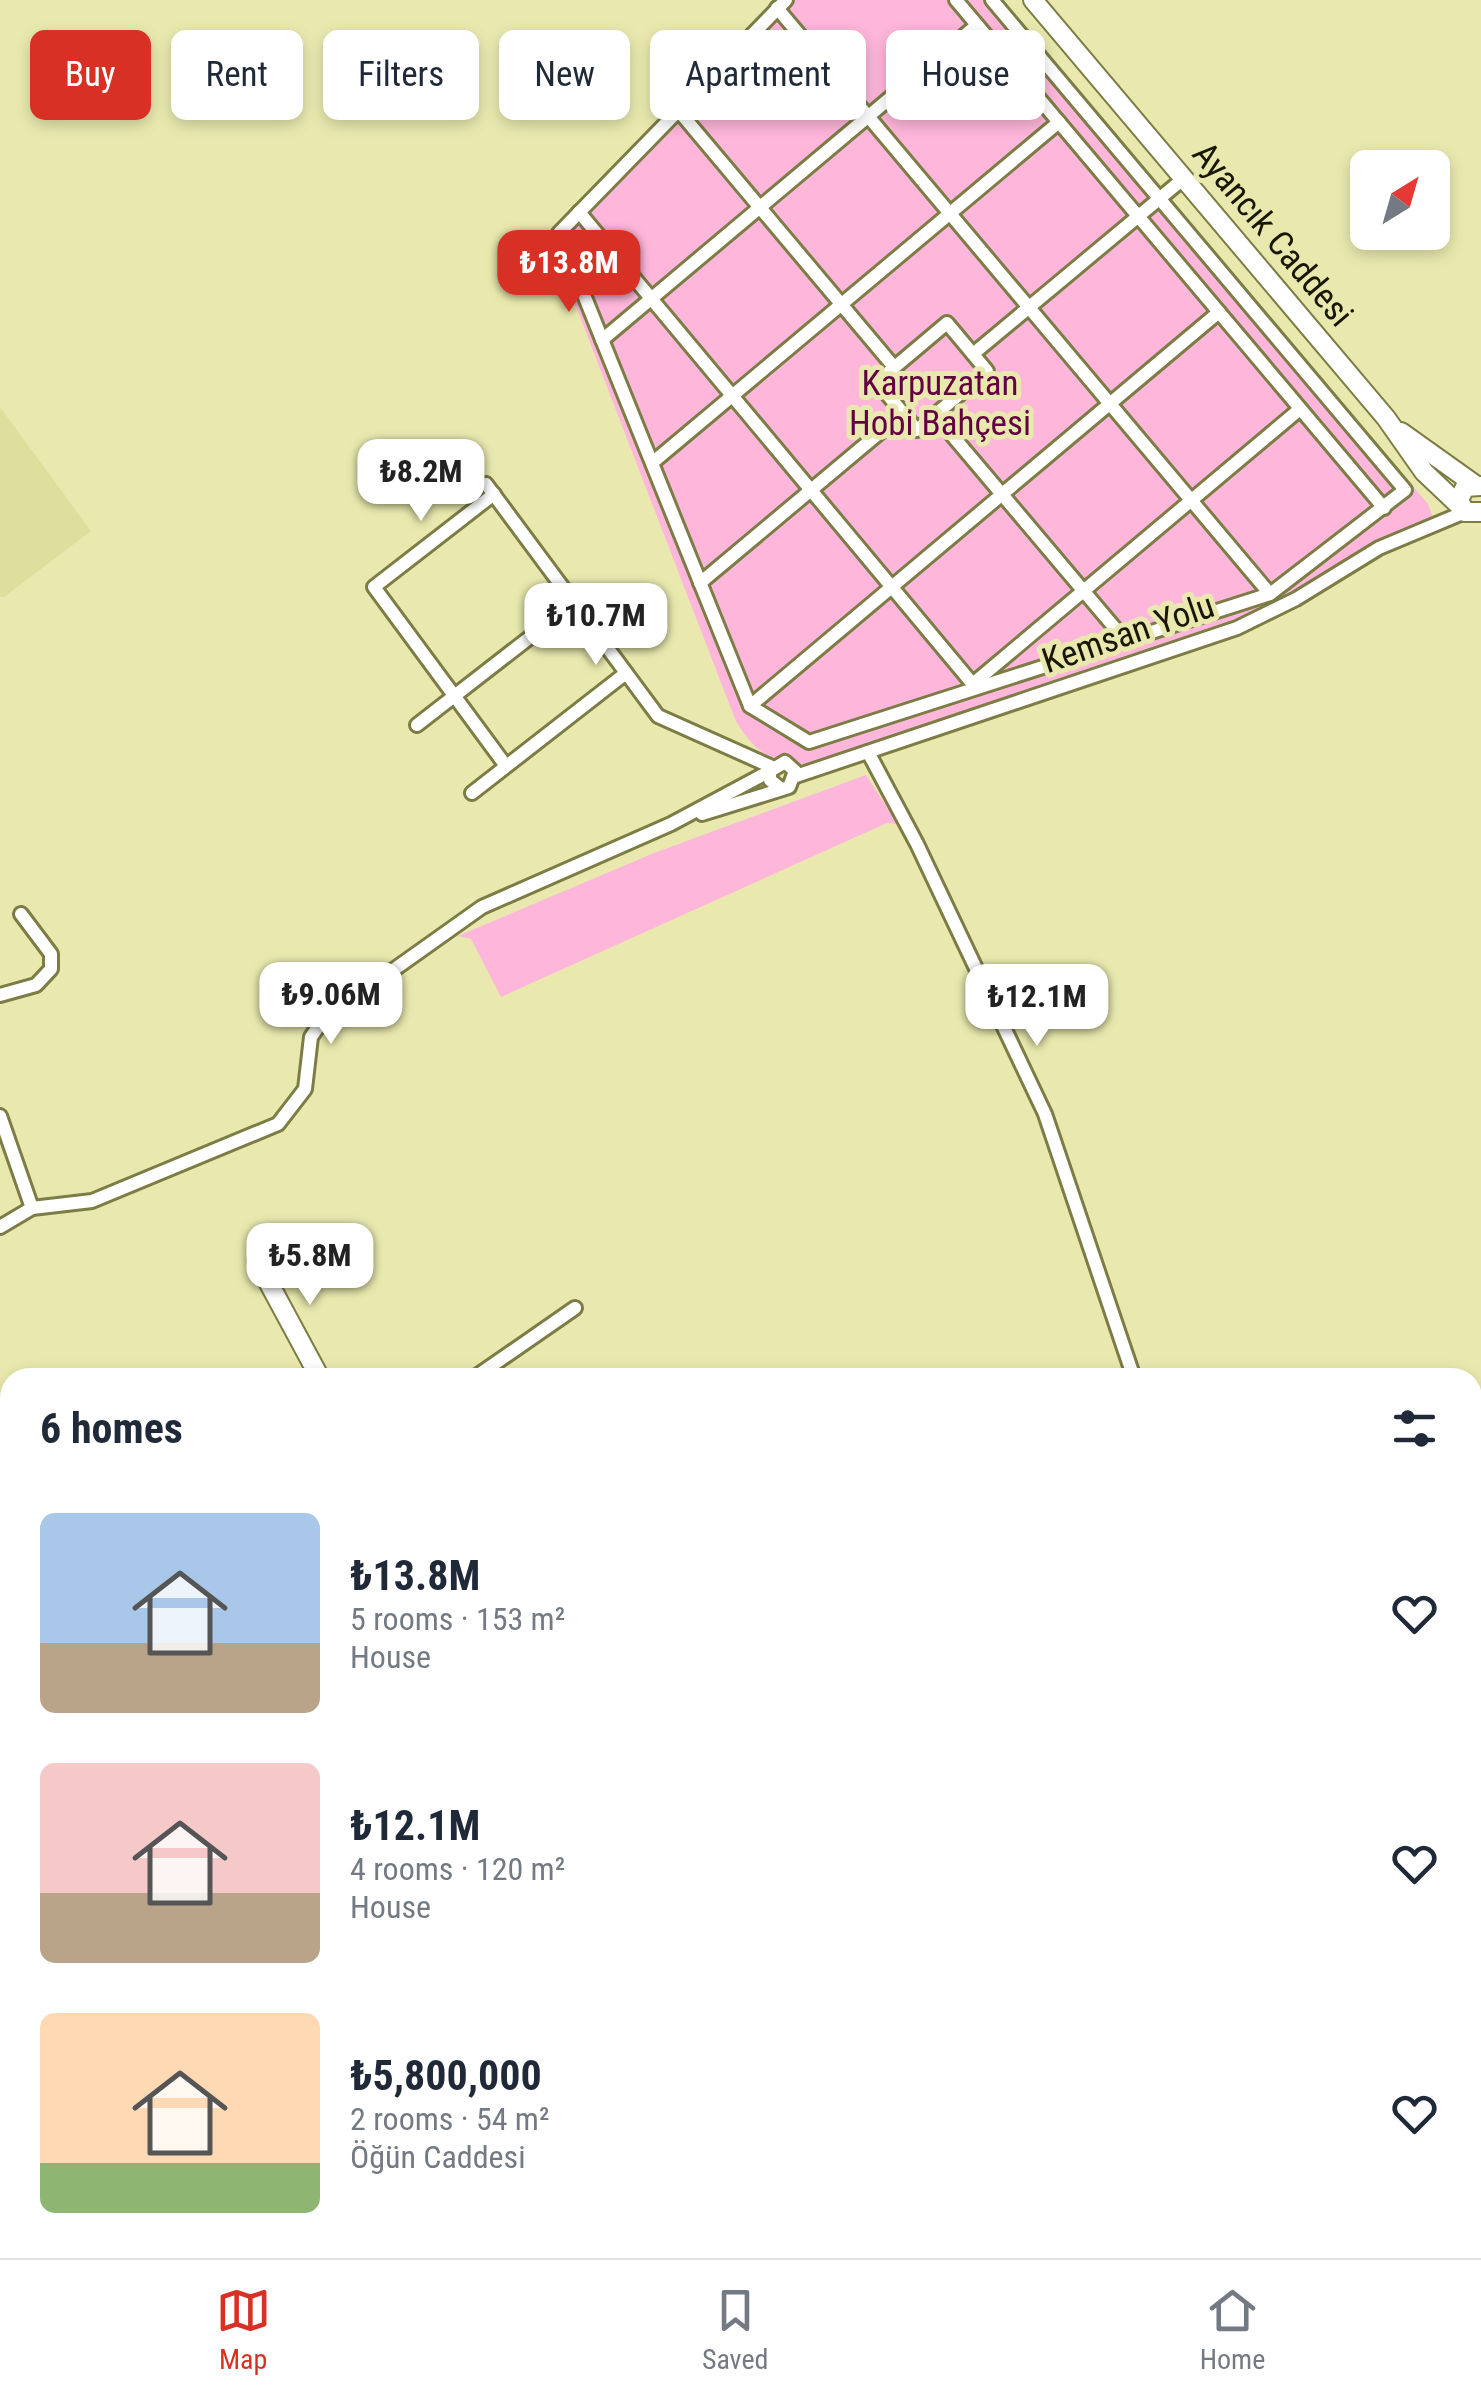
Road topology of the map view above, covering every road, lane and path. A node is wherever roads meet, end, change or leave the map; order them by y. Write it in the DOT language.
graph roads {
  1 [pos="956,0"];
  2 [pos="992,0"];
  3 [pos="1033,0"];
  4 [pos="781,4"];
  5 [pos="977,26"];
  6 [pos="756,30"];
  7 [pos="980,30"];
  8 [pos="1018,30"];
  9 [pos="1045,63"];
  10 [pos="1045,106"];
  11 [pos="868,117"];
  12 [pos="668,120"];
  13 [pos="686,120"];
  14 [pos="1058,122"];
  15 [pos="1182,178"];
  16 [pos="1159,198"];
  17 [pos="760,208"];
  18 [pos="579,212"];
  19 [pos="950,213"];
  20 [pos="1138,216"];
  21 [pos="652,298"];
  22 [pos="841,304"];
  23 [pos="1029,307"];
  24 [pos="1219,312"];
  25 [pos="602,340"];
  26 [pos="973,354"];
  27 [pos="1295,360"];
  28 [pos="894,367"];
  29 [pos="1274,378"];
  30 [pos="733,395"];
  31 [pos="1110,404"];
  32 [pos="1300,409"];
  33 [pos="903,413"];
  34 [pos="935,415"];
  35 [pos="1386,418"];
  36 [pos="652,463"];
  37 [pos="1477,485"];
  38 [pos="812,489"];
  39 [pos="1002,494"];
  40 [pos="1192,500"];
  41 [pos="1384,508"];
  42 [pos="1473,513"];
  43 [pos="700,583"];
  44 [pos="894,586"];
  45 [pos="1083,591"];
  46 [pos="1270,594"];
  47 [pos="574,603"];
  48 [pos="1125,640"];
  49 [pos="626,673"];
  50 [pos="975,685"];
  51 [pos="454,696"];
  52 [pos="750,706"];
  53 [pos="417,725"];
  54 [pos="868,752"];
  55 [pos="506,766"];
  56 [pos="771,769"];
  57 [pos="796,776"];
  58 [pos="780,788"];
  59 [pos="472,793"];
  60 [pos="671,824"];
  61 [pos="21,914"];
  62 [pos="0,996"];
  63 [pos="0,1116"];
  64 [pos="32,1208"];
  65 [pos="0,1228"];
  66 [pos="258,1261"];
  67 [pos="575,1308"];
  68 [pos="315,1368"];
  69 [pos="488,1368"];
  70 [pos="1131,1368"];
  1 -- 5 [label="street"];
  2 -- 8 [label="street"];
  3 -- 15 [label="street, Ayancık Caddesi"];
  4 -- 6 [label="street"];
  4 -- 11 [label="street"];
  5 -- 7 [label="street"];
  5 -- 11 [label="street"];
  9 -- 16 [label="street"];
  10 -- 14 [label="street"];
  11 -- 17 [label="street"];
  11 -- 19 [label="street"];
  12 -- 18 [label="street"];
  13 -- 17 [label="street"];
  14 -- 19 [label="street"];
  14 -- 20 [label="street"];
  15 -- 16 [label="street"];
  15 -- 35 [label="street, Ayancık Caddesi"];
  16 -- 20 [label="street"];
  16 -- 27 [label="street"];
  17 -- 21 [label="street"];
  17 -- 22 [label="street"];
  18 -- 21 [label="street"];
  18 -- 25 [label="street"];
  19 -- 22 [label="street"];
  19 -- 23 [label="street"];
  20 -- 23 [label="street"];
  20 -- 24 [label="street"];
  21 -- 25 [label="street"];
  21 -- 30 [label="street"];
  22 -- 28 [label="street"];
  22 -- 30 [label="street"];
  23 -- 26 [label="street"];
  23 -- 31 [label="street"];
  24 -- 29 [label="street"];
  24 -- 31 [label="street"];
  25 -- 36 [label="street"];
  26 -- 28 [label="street"];
  26 -- 34 [label="street"];
  27 -- 29 [label="street"];
  27 -- 41 [label="street"];
  28 -- 33 [label="street"];
  29 -- 32 [label="street"];
  30 -- 36 [label="street"];
  30 -- 38 [label="street"];
  31 -- 39 [label="street"];
  31 -- 40 [label="street"];
  32 -- 40 [label="street"];
  32 -- 41 [label="street"];
  33 -- 34 [label="street"];
  33 -- 38 [label="street"];
  34 -- 39 [label="street"];
  35 -- 37 [label="street, Ayancık Caddesi"];
  35 -- 42 [label="street, Ayancık Caddesi"];
  36 -- 43 [label="street"];
  37 -- 42 [label="street"];
  38 -- 43 [label="street"];
  38 -- 44 [label="street"];
  39 -- 44 [label="street"];
  39 -- 45 [label="street"];
  40 -- 45 [label="street"];
  40 -- 46 [label="street"];
  41 -- 46 [label="street"];
  42 -- 54 [label="street, Kemsan Yolu"];
  43 -- 52 [label="street"];
  44 -- 50 [label="street"];
  44 -- 52 [label="street"];
  45 -- 48 [label="street"];
  45 -- 50 [label="street"];
  46 -- 48 [label="street"];
  47 -- 49 [label="street"];
  47 -- 51 [label="street"];
  47 -- 51 [label="street"];
  48 -- 50 [label="street"];
  49 -- 55 [label="street"];
  49 -- 56 [label="street"];
  50 -- 52 [label="street"];
  51 -- 53 [label="street"];
  51 -- 55 [label="street"];
  54 -- 57 [label="street, Kemsan Yolu"];
  54 -- 70 [label="street"];
  55 -- 59 [label="street"];
  56 -- 57 [label="street"];
  56 -- 58 [label="street"];
  56 -- 60 [label="street"];
  57 -- 58 [label="street"];
  58 -- 60 [label="street"];
  60 -- 64 [label="street"];
  61 -- 62 [label="street"];
  63 -- 64 [label="street"];
  64 -- 65 [label="street"];
  66 -- 68 [label="street"];
  67 -- 69 [label="street"];
}
